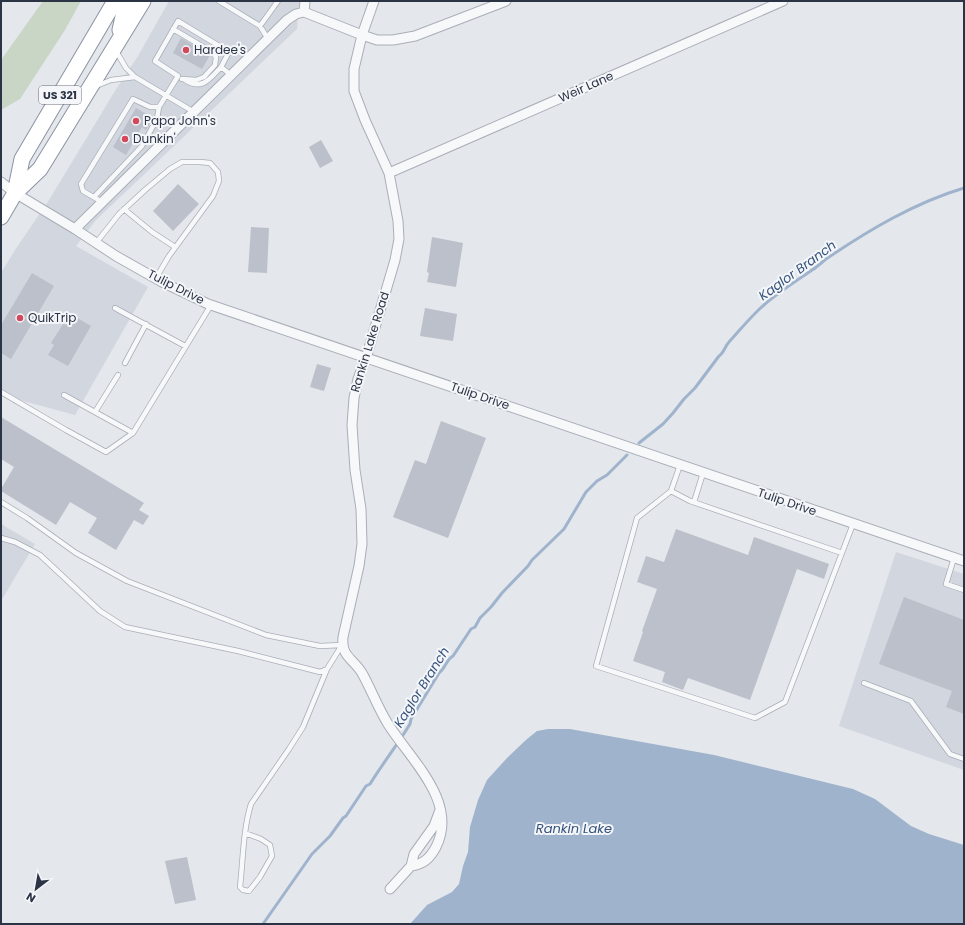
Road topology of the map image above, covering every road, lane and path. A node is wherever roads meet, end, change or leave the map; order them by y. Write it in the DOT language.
graph roads {
  1 [pos="115,1"];
  2 [pos="129,1"];
  3 [pos="143,1"];
  4 [pos="220,1"];
  5 [pos="278,1"];
  6 [pos="305,1"];
  7 [pos="374,1"];
  8 [pos="506,1"];
  9 [pos="783,1"];
  10 [pos="304,12"];
  11 [pos="260,26"];
  12 [pos="173,29"];
  13 [pos="362,35"];
  14 [pos="268,39"];
  15 [pos="115,48"];
  16 [pos="221,67"];
  17 [pos="231,75"];
  18 [pos="135,77"];
  19 [pos="180,78"];
  20 [pos="90,88"];
  21 [pos="166,96"];
  22 [pos="159,107"];
  23 [pos="194,112"];
  24 [pos="389,173"];
  25 [pos="1,182"];
  26 [pos="15,193"];
  27 [pos="94,197"];
  28 [pos="102,202"];
  29 [pos="124,209"];
  30 [pos="1,216"];
  31 [pos="75,229"];
  32 [pos="96,243"];
  33 [pos="176,247"];
  34 [pos="156,278"];
  35 [pos="211,305"];
  36 [pos="115,308"];
  37 [pos="146,324"];
  38 [pos="185,346"];
  39 [pos="366,358"];
  40 [pos="125,364"];
  41 [pos="118,375"];
  42 [pos="1,392"];
  43 [pos="64,395"];
  44 [pos="95,412"];
  45 [pos="133,433"];
  46 [pos="680,465"];
  47 [pos="703,473"];
  48 [pos="671,491"];
  49 [pos="1,502"];
  50 [pos="694,502"];
  51 [pos="854,524"];
  52 [pos="1,538"];
  53 [pos="842,553"];
  54 [pos="954,558"];
  55 [pos="964,561"];
  56 [pos="964,590"];
  57 [pos="342,645"];
  58 [pos="327,669"];
  59 [pos="864,683"];
  60 [pos="964,759"];
  61 [pos="440,810"];
  62 [pos="245,833"];
  63 [pos="411,866"];
  64 [pos="390,889"];
  1 -- 26 [label="highway, US 321"];
  2 -- 15 [label="highway"];
  3 -- 15 [label="highway, US 321"];
  4 -- 11 [label="lane"];
  5 -- 11 [label="lane"];
  6 -- 10 [label="street"];
  7 -- 13 [label="street, Rankin Lake Road"];
  8 -- 13 [label="street"];
  9 -- 24 [label="street, Weir Lane"];
  10 -- 13 [label="street"];
  10 -- 14 [label="street"];
  11 -- 14 [label="lane"];
  12 -- 16 [label="lane"];
  12 -- 19 [label="lane"];
  12 -- 19 [label="lane"];
  13 -- 24 [label="street, Rankin Lake Road"];
  14 -- 17 [label="street"];
  15 -- 18 [label="lane"];
  15 -- 20 [label="highway, US 321"];
  16 -- 17 [label="lane"];
  16 -- 19 [label="lane"];
  17 -- 23 [label="street"];
  18 -- 20 [label="lane"];
  18 -- 21 [label="lane"];
  19 -- 21 [label="lane"];
  20 -- 26 [label="highway, US 321"];
  21 -- 22 [label="lane"];
  21 -- 23 [label="lane"];
  22 -- 27 [label="lane"];
  22 -- 27 [label="lane"];
  23 -- 28 [label="street"];
  24 -- 39 [label="street, Rankin Lake Road"];
  25 -- 26 [label="street, Tulip Drive"];
  26 -- 30 [label="highway, US 321"];
  26 -- 31 [label="street, Tulip Drive"];
  27 -- 28 [label="lane"];
  28 -- 31 [label="street"];
  29 -- 32 [label="lane"];
  29 -- 33 [label="lane"];
  29 -- 33 [label="lane"];
  31 -- 32 [label="street, Tulip Drive"];
  32 -- 34 [label="street, Tulip Drive"];
  33 -- 34 [label="lane"];
  34 -- 35 [label="street, Tulip Drive"];
  35 -- 38 [label="lane"];
  35 -- 39 [label="street, Tulip Drive"];
  36 -- 37 [label="lane"];
  37 -- 38 [label="lane"];
  37 -- 40 [label="lane"];
  38 -- 45 [label="lane"];
  39 -- 46 [label="street, Tulip Drive"];
  39 -- 57 [label="street, Rankin Lake Road"];
  41 -- 44 [label="lane"];
  42 -- 45 [label="lane"];
  43 -- 44 [label="lane"];
  44 -- 45 [label="lane"];
  46 -- 47 [label="street, Tulip Drive"];
  46 -- 48 [label="lane"];
  47 -- 50 [label="lane"];
  47 -- 51 [label="street, Tulip Drive"];
  48 -- 50 [label="lane"];
  48 -- 53 [label="lane"];
  49 -- 57 [label="lane"];
  50 -- 53 [label="lane"];
  51 -- 53 [label="lane"];
  51 -- 54 [label="street, Tulip Drive"];
  52 -- 58 [label="lane"];
  54 -- 55 [label="street, Tulip Drive"];
  54 -- 56 [label="lane"];
  57 -- 58 [label="lane"];
  57 -- 61 [label="street"];
  58 -- 62 [label="lane"];
  59 -- 60 [label="lane"];
  61 -- 63 [label="street"];
  61 -- 63 [label="street"];
  62 -- 62 [label="lane"];
  63 -- 64 [label="street"];
}
